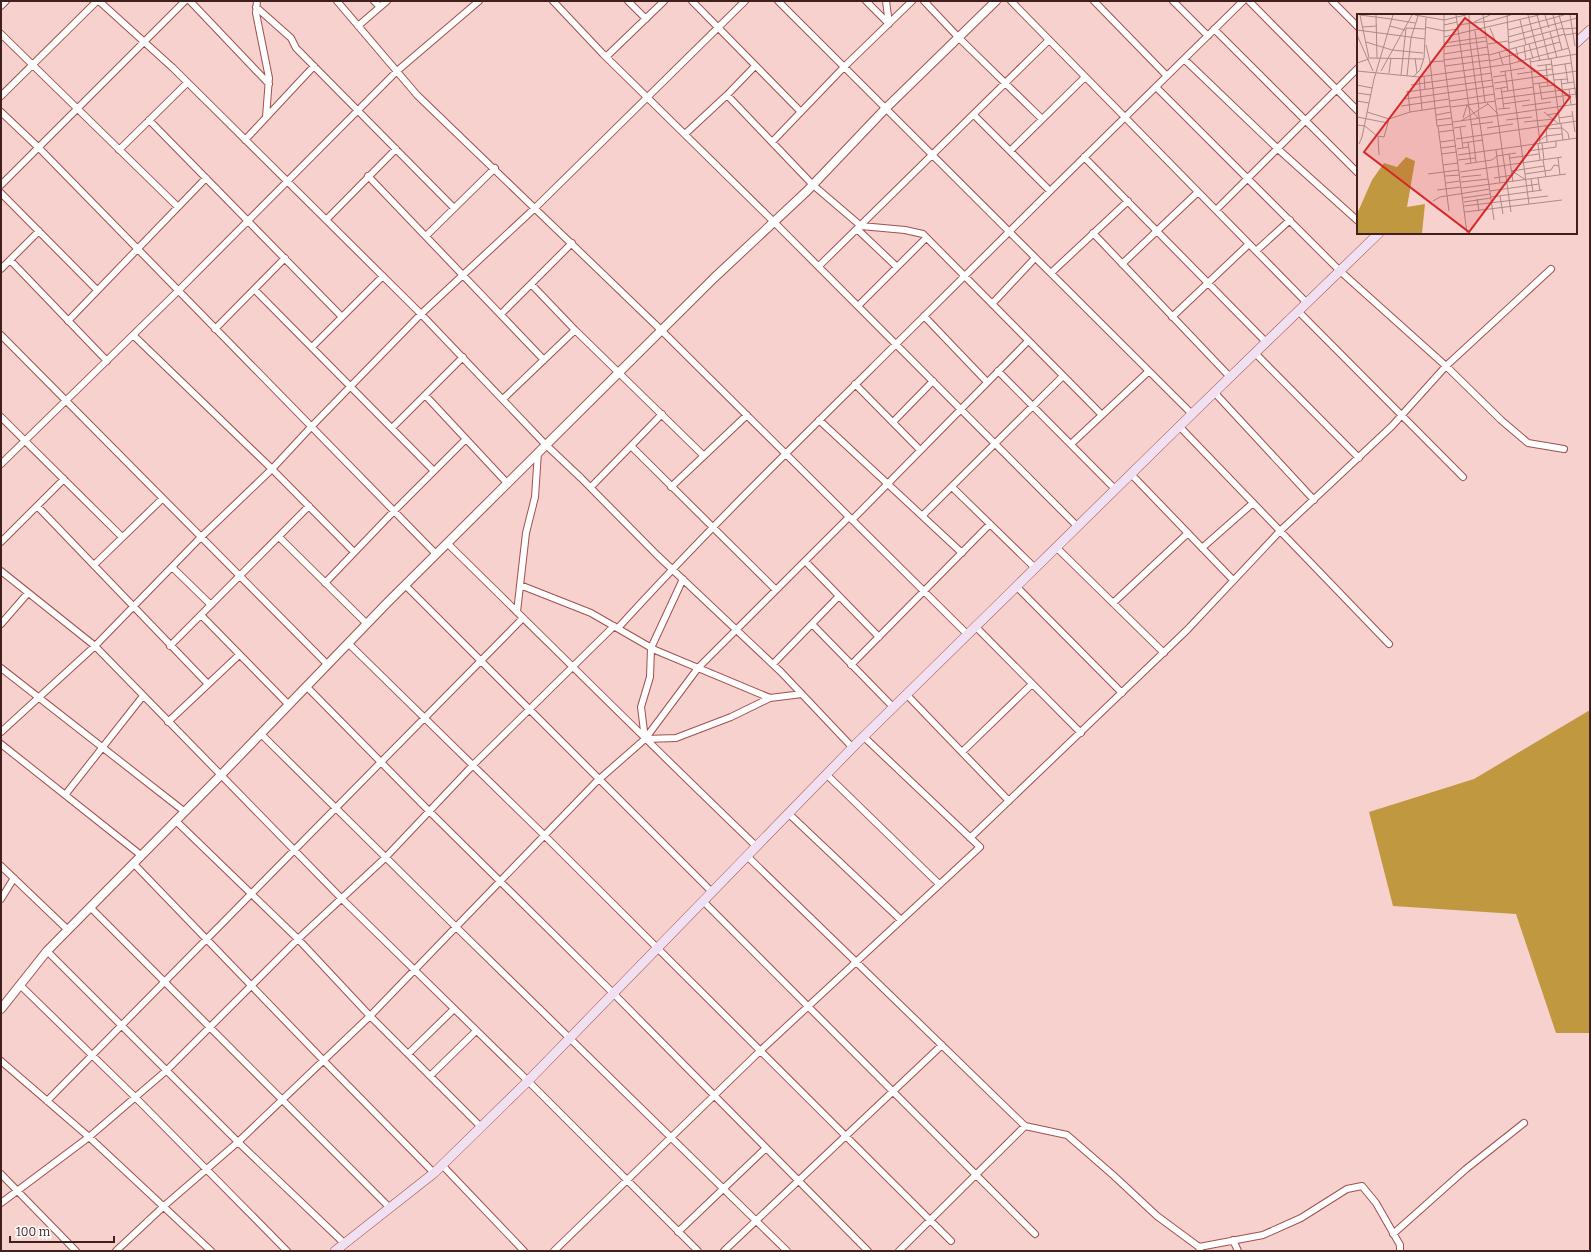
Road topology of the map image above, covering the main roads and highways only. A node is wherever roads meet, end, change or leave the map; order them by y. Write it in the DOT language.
graph roads {
  1 [pos="1590,30"];
  2 [pos="1577,42"];
  3 [pos="1376,234"];
  4 [pos="335,1251"];
  1 -- 2 [label="main road"];
  3 -- 4 [label="main road"];
}
